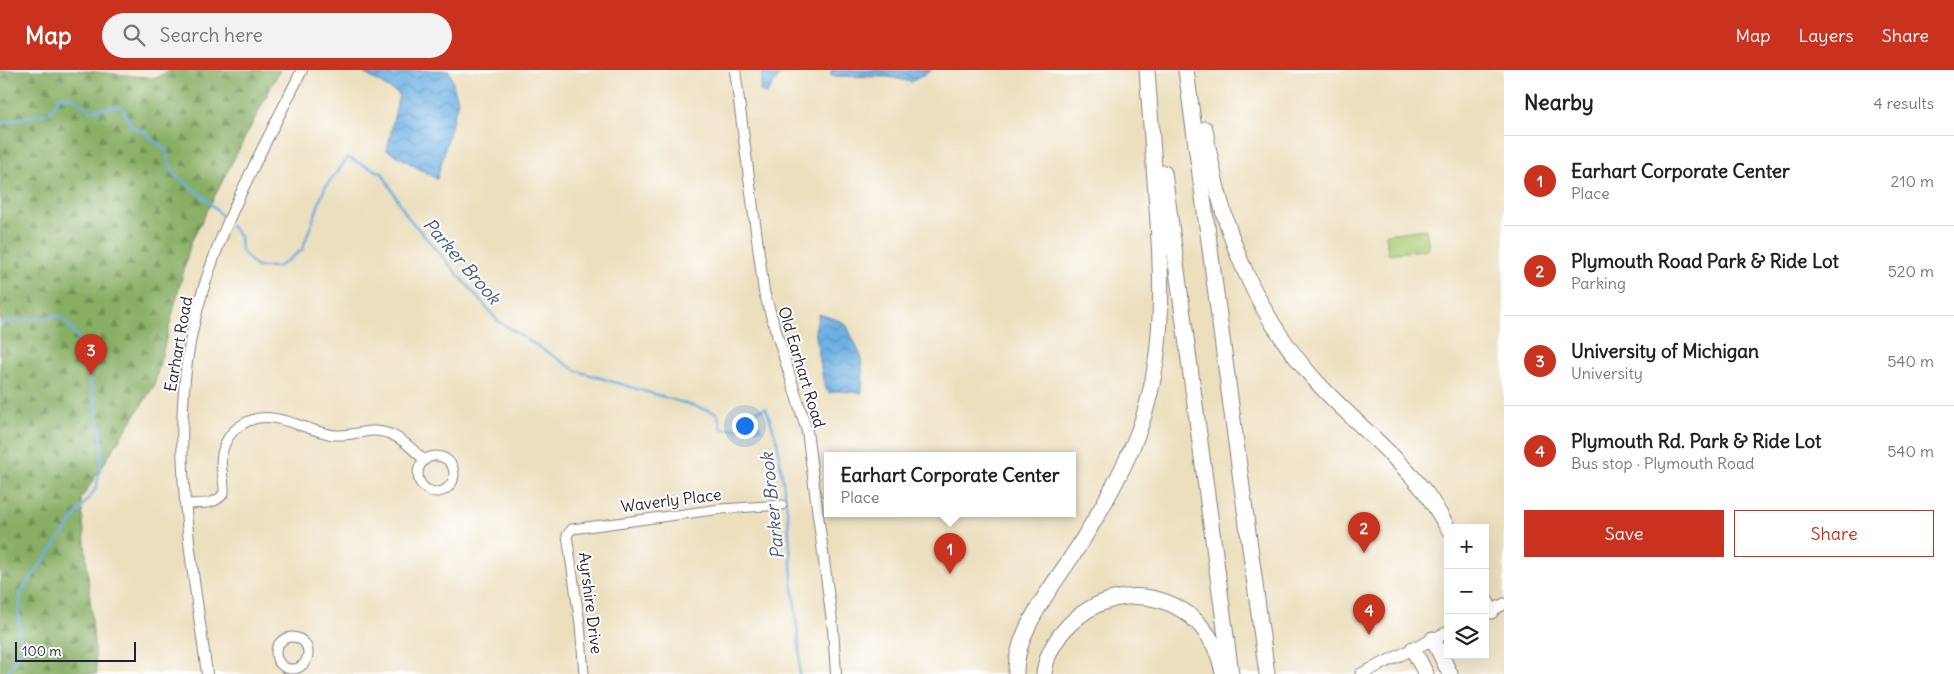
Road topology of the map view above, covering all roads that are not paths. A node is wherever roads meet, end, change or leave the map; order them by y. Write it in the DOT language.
graph roads {
  1 [pos="302,70"];
  2 [pos="735,70"];
  3 [pos="1148,70"];
  4 [pos="1186,70"];
  5 [pos="1196,70"];
  6 [pos="424,460"];
  7 [pos="186,504"];
  8 [pos="782,505"];
  9 [pos="1446,524"];
  10 [pos="567,535"];
  11 [pos="1444,634"];
  12 [pos="1433,639"];
  13 [pos="1413,649"];
  14 [pos="207,674"];
  15 [pos="584,674"];
  16 [pos="836,674"];
  17 [pos="1016,674"];
  18 [pos="1044,674"];
  19 [pos="1223,674"];
  20 [pos="1231,674"];
  21 [pos="1267,674"];
  22 [pos="1361,674"];
  23 [pos="1426,674"];
  24 [pos="1450,674"];
  1 -- 7 [label="street, Earhart Road"];
  2 -- 16 [label="street, Old Earhart Road"];
  3 -- 17 [label="highway"];
  3 -- 20 [label="highway"];
  4 -- 21 [label="highway"];
  5 -- 9 [label="highway"];
  6 -- 6 [label="street"];
  6 -- 7 [label="street"];
  7 -- 14 [label="street, Earhart Road"];
  8 -- 10 [label="street, Waverly Place"];
  10 -- 15 [label="street, Ayrshire Drive"];
  11 -- 12 [label="main road"];
  12 -- 13 [label="main road"];
  12 -- 24 [label="highway"];
  13 -- 22 [label="main road"];
  13 -- 23 [label="highway"];
  18 -- 19 [label="highway"];
}
